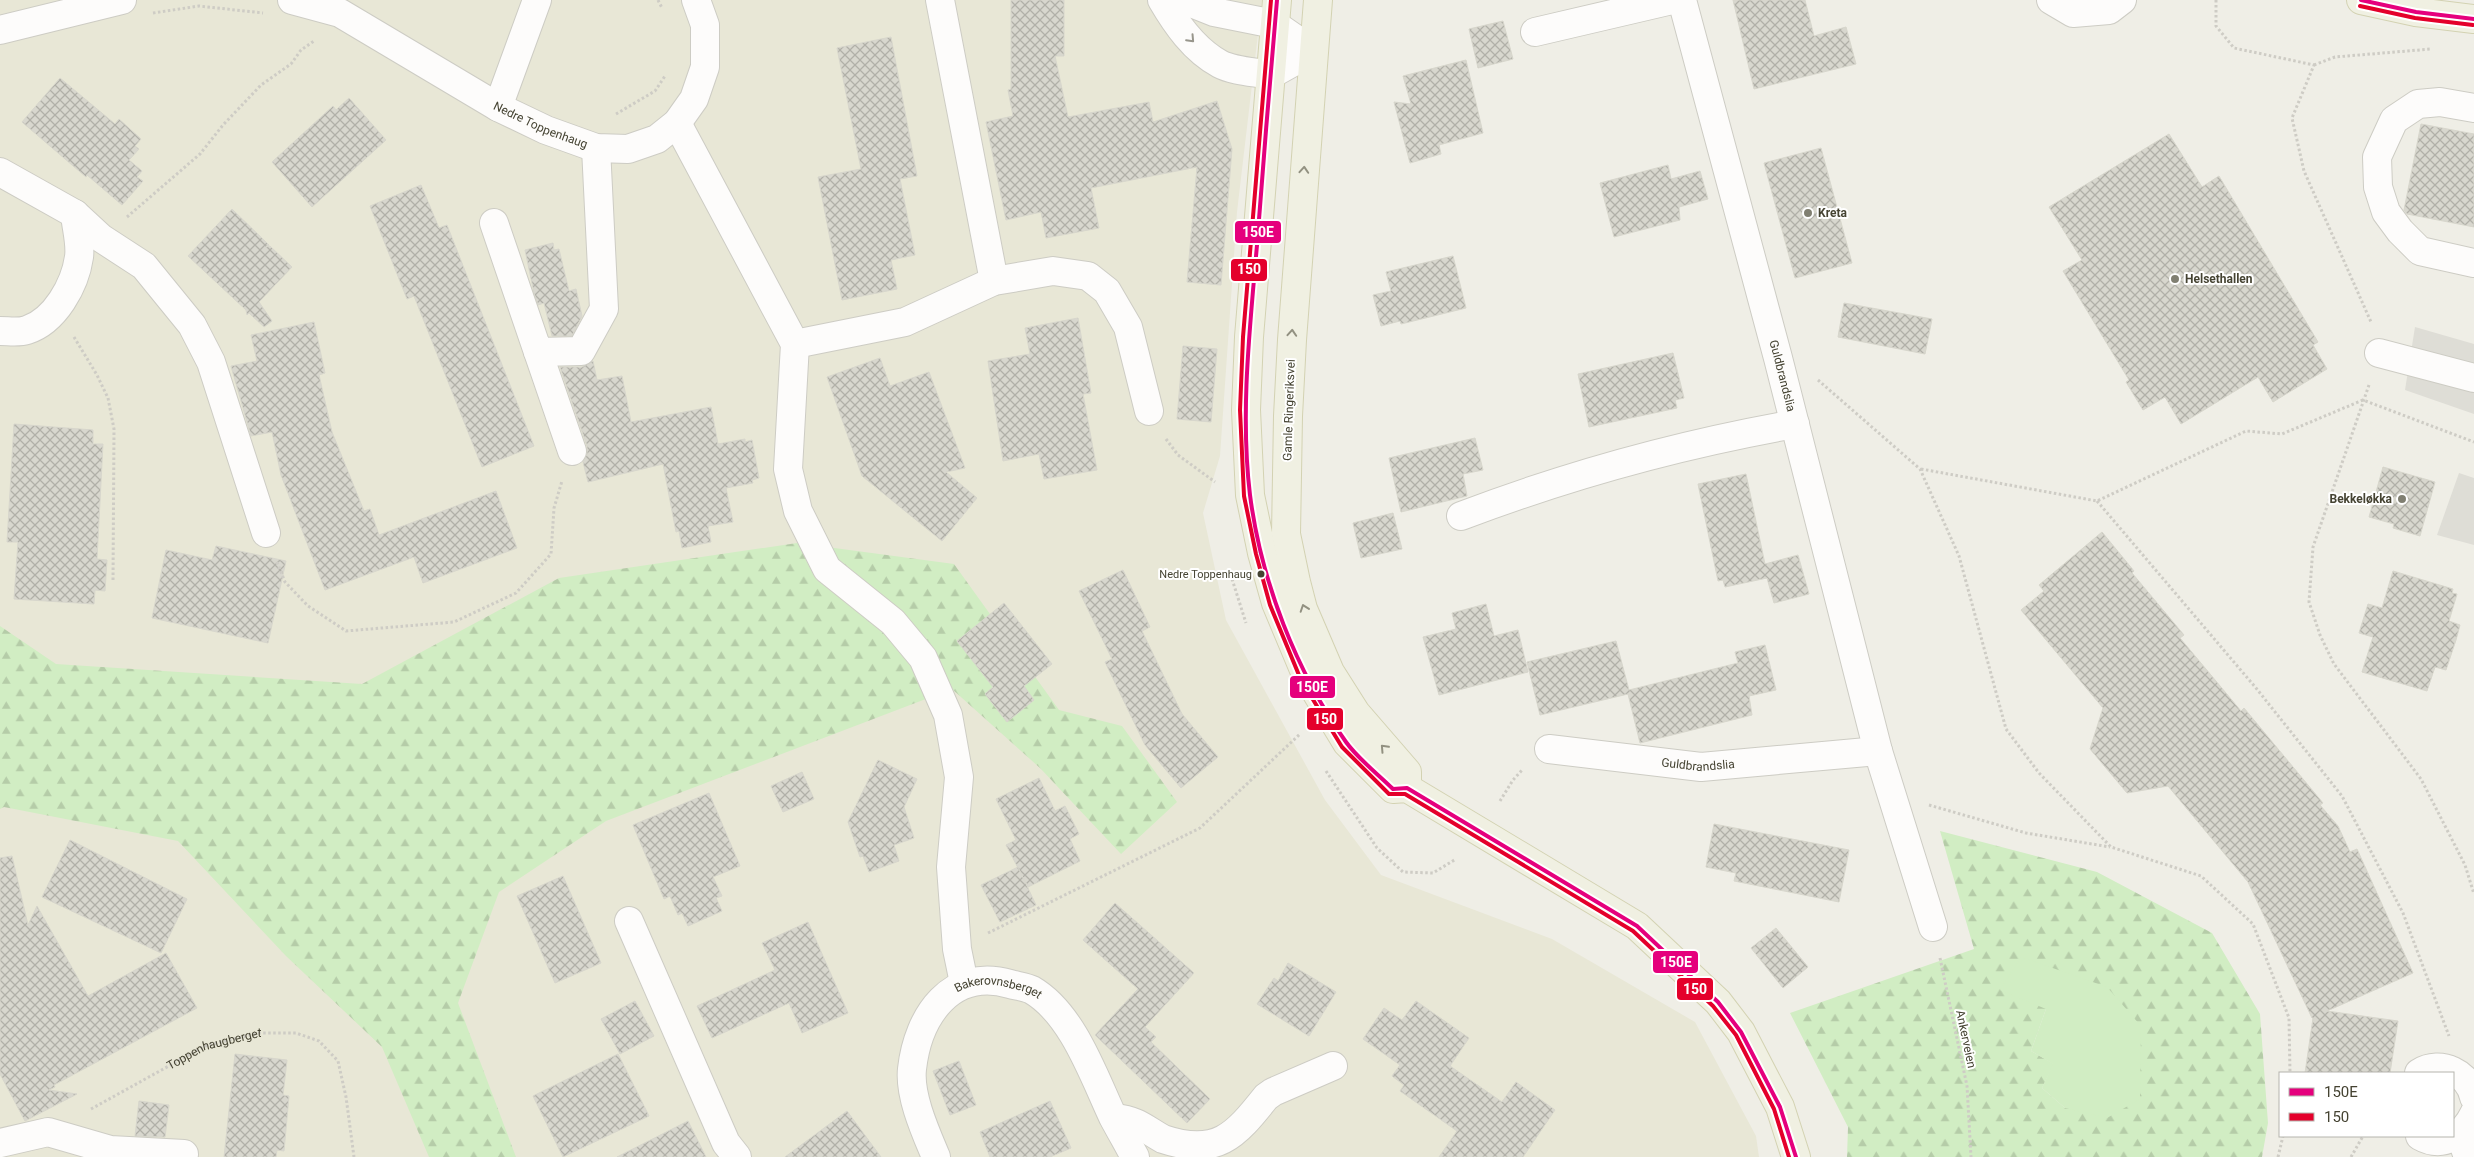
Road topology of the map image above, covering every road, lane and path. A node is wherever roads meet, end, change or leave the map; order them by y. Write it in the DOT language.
graph roads {
  1 [pos="122,0"];
  2 [pos="292,0"];
  3 [pos="537,0"];
  4 [pos="658,0"];
  5 [pos="696,0"];
  6 [pos="940,0"];
  7 [pos="1162,0"];
  8 [pos="1184,0"];
  9 [pos="1318,0"];
  10 [pos="1672,0"];
  11 [pos="1682,0"];
  12 [pos="2051,0"];
  13 [pos="2122,0"];
  14 [pos="2216,0"];
  15 [pos="2361,0"];
  16 [pos="341,7"];
  17 [pos="1276,12"];
  18 [pos="146,14"];
  19 [pos="266,14"];
  20 [pos="667,16"];
  21 [pos="2474,19"];
  22 [pos="0,30"];
  23 [pos="1535,32"];
  24 [pos="317,39"];
  25 [pos="2437,49"];
  26 [pos="1313,51"];
  27 [pos="2314,65"];
  28 [pos="670,69"];
  29 [pos="1270,75"];
  30 [pos="498,107"];
  31 [pos="2474,108"];
  32 [pos="677,123"];
  33 [pos="589,146"];
  34 [pos="0,172"];
  35 [pos="75,214"];
  36 [pos="494,223"];
  37 [pos="101,238"];
  38 [pos="2474,263"];
  39 [pos="994,281"];
  40 [pos="56,309"];
  41 [pos="0,332"];
  42 [pos="795,344"];
  43 [pos="538,352"];
  44 [pos="2379,353"];
  45 [pos="1778,358"];
  46 [pos="2474,378"];
  47 [pos="2363,400"];
  48 [pos="1149,411"];
  49 [pos="1795,424"];
  50 [pos="2474,442"];
  51 [pos="572,451"];
  52 [pos="1920,468"];
  53 [pos="2097,501"];
  54 [pos="1461,516"];
  55 [pos="266,533"];
  56 [pos="113,582"];
  57 [pos="1306,742"];
  58 [pos="1549,750"];
  59 [pos="1878,751"];
  60 [pos="1322,766"];
  61 [pos="1407,788"];
  62 [pos="1893,794"];
  63 [pos="1500,801"];
  64 [pos="2112,847"];
  65 [pos="1456,859"];
  66 [pos="2474,894"];
  67 [pos="629,921"];
  68 [pos="1933,926"];
  69 [pos="957,949"];
  70 [pos="964,983"];
  71 [pos="1333,1066"];
  72 [pos="2290,1072"];
  73 [pos="2422,1072"];
  74 [pos="2451,1072"];
  75 [pos="2454,1074"];
  76 [pos="2467,1086"];
  77 [pos="1114,1118"];
  78 [pos="48,1132"];
  79 [pos="2467,1135"];
  80 [pos="2283,1137"];
  81 [pos="2362,1137"];
  82 [pos="2423,1137"];
  83 [pos="1,1140"];
  84 [pos="184,1154"];
  85 [pos="354,1157"];
  86 [pos="737,1157"];
  87 [pos="936,1157"];
  88 [pos="1135,1157"];
  89 [pos="1796,1157"];
  90 [pos="1971,1157"];
  91 [pos="2278,1157"];
  92 [pos="2351,1157"];
  1 -- 22 [label="street"];
  2 -- 16 [label="street, Nedre Toppenhaug"];
  3 -- 30 [label="street"];
  4 -- 20 [label="path"];
  5 -- 32 [label="street, Nedre Toppenhaug"];
  6 -- 39 [label="street"];
  7 -- 29 [label="street, one-way"];
  8 -- 17 [label="street"];
  9 -- 26 [label="main road, Gamle Ringeriksvei"];
  10 -- 23 [label="street"];
  11 -- 45 [label="street, Guldbrandslia"];
  12 -- 13 [label="street"];
  14 -- 27 [label="path"];
  15 -- 21 [label="main road"];
  16 -- 30 [label="street, Nedre Toppenhaug"];
  17 -- 26 [label="street"];
  17 -- 29 [label="main road"];
  18 -- 19 [label="path"];
  24 -- 37 [label="path"];
  25 -- 27 [label="path"];
  26 -- 29 [label="street"];
  61 -- 26 [label="main road, Gamle Ringeriksvei, one-way"];
  27 -- 44 [label="path"];
  28 -- 33 [label="path"];
  29 -- 61 [label="main road"];
  30 -- 33 [label="street, Nedre Toppenhaug"];
  31 -- 38 [label="street"];
  32 -- 33 [label="street, Nedre Toppenhaug"];
  32 -- 42 [label="street"];
  33 -- 43 [label="street"];
  34 -- 35 [label="street"];
  35 -- 37 [label="street"];
  35 -- 40 [label="street"];
  36 -- 43 [label="street"];
  37 -- 55 [label="street"];
  39 -- 42 [label="street"];
  39 -- 48 [label="street"];
  40 -- 41 [label="street"];
  40 -- 56 [label="path"];
  42 -- 69 [label="street"];
  43 -- 51 [label="street"];
  44 -- 46 [label="street"];
  45 -- 49 [label="street, Guldbrandslia"];
  45 -- 52 [label="path"];
  47 -- 50 [label="path"];
  47 -- 53 [label="path"];
  47 -- 66 [label="path"];
  49 -- 54 [label="street"];
  49 -- 59 [label="street, Guldbrandslia"];
  51 -- 55 [label="path"];
  52 -- 53 [label="path"];
  52 -- 64 [label="path"];
  53 -- 76 [label="path"];
  57 -- 69 [label="path"];
  58 -- 59 [label="street, Guldbrandslia"];
  58 -- 63 [label="path"];
  59 -- 62 [label="street, Guldbrandslia"];
  60 -- 65 [label="path"];
  61 -- 89 [label="main road"];
  62 -- 64 [label="path"];
  62 -- 68 [label="street, Guldbrandslia"];
  64 -- 72 [label="path"];
  67 -- 86 [label="street"];
  68 -- 90 [label="path, Ankerveien"];
  69 -- 70 [label="street"];
  70 -- 77 [label="street, Bakerovnsberget"];
  70 -- 87 [label="street, Bakerovnsberget"];
  71 -- 77 [label="street"];
  73 -- 74 [label="street"];
  75 -- 76 [label="street"];
  77 -- 88 [label="street, Bakerovnsberget"];
  78 -- 83 [label="street"];
  78 -- 84 [label="street"];
  78 -- 85 [label="path, Toppenhaugberget"];
  79 -- 82 [label="street"];
  80 -- 91 [label="path"];
  81 -- 92 [label="path"];
}
